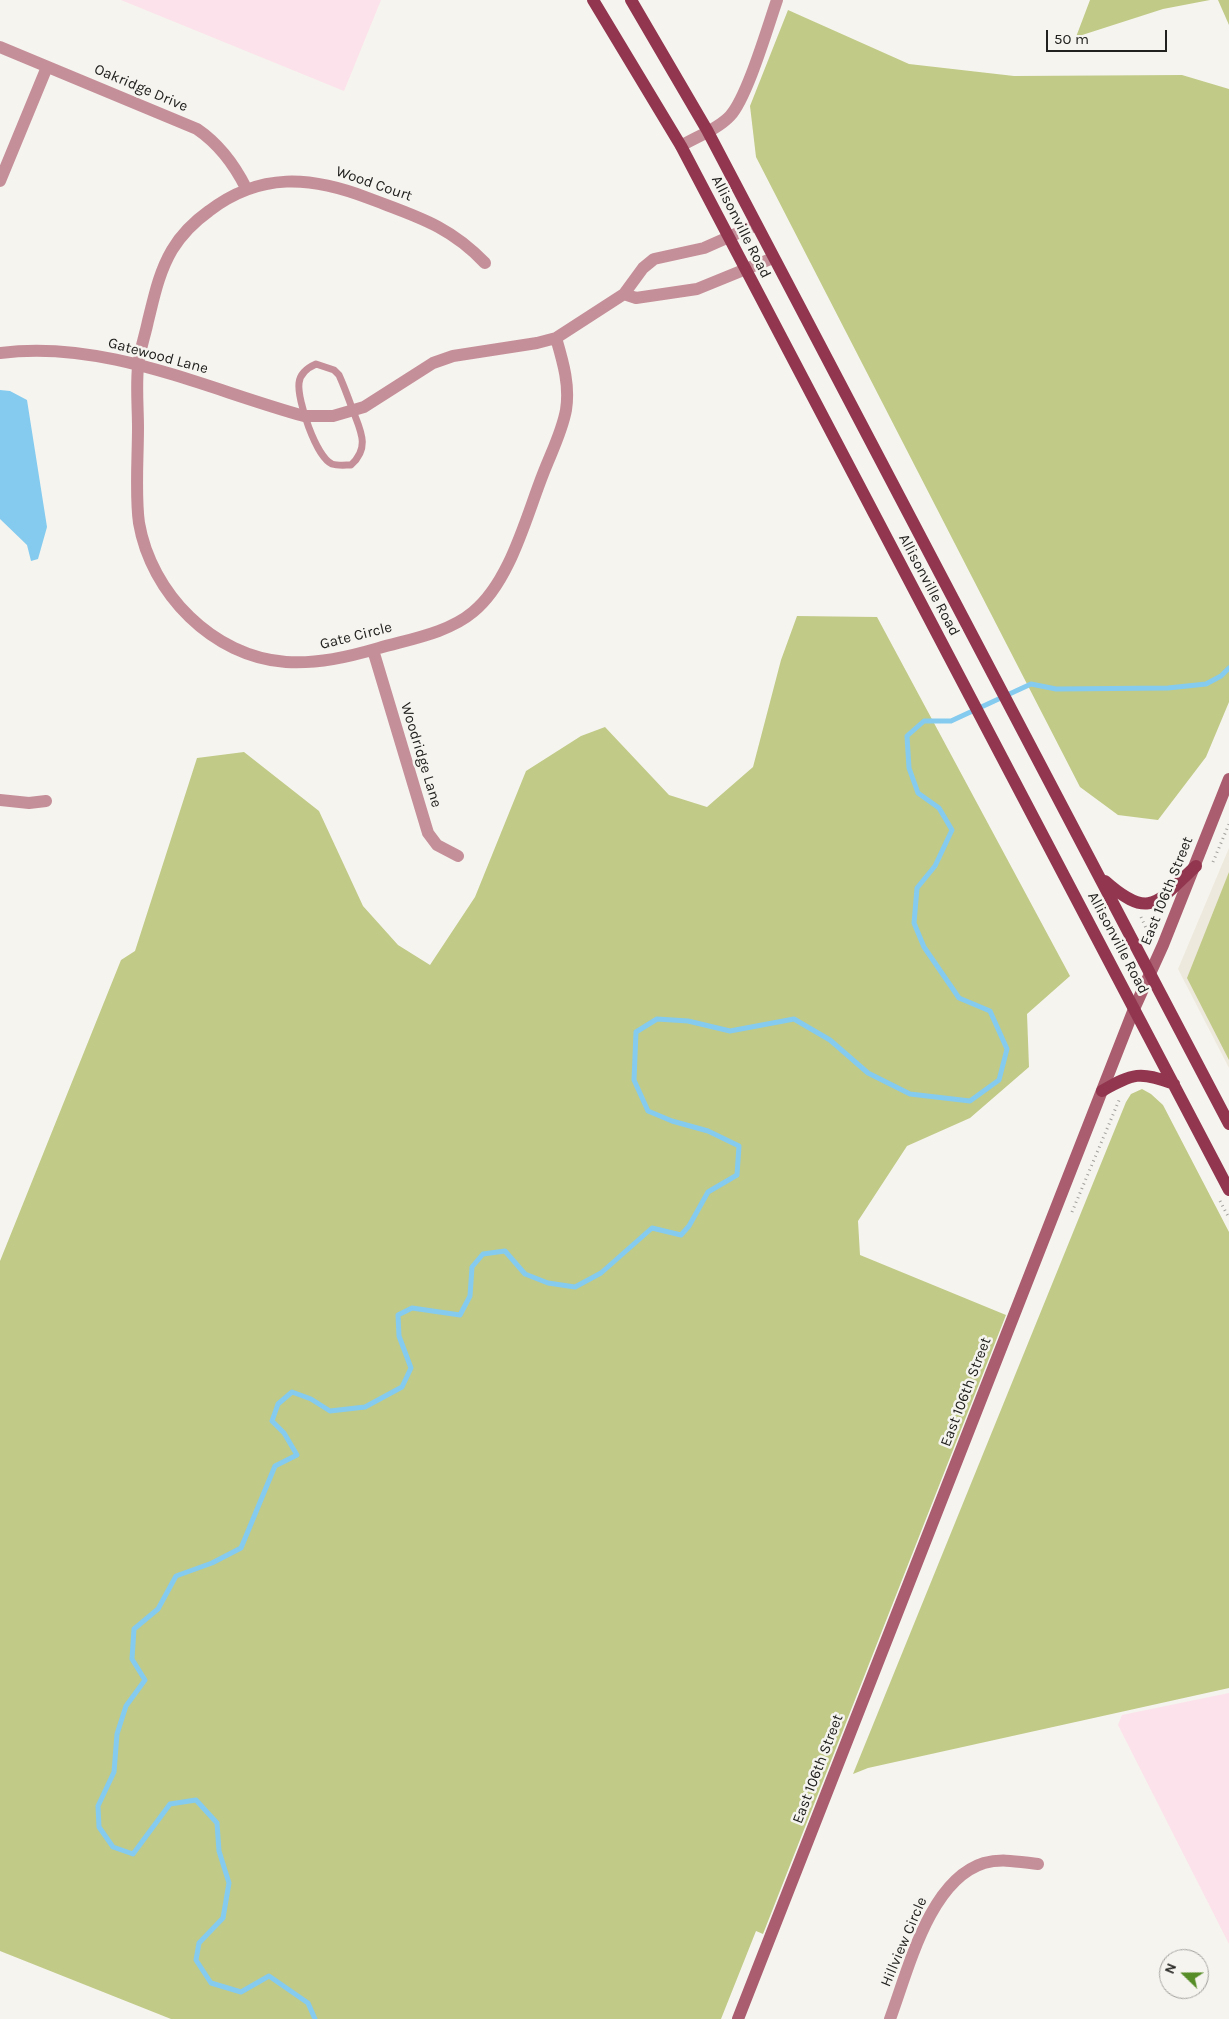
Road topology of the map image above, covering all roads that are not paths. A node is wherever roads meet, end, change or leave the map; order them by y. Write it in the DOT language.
graph roads {
  1 [pos="593,0"];
  2 [pos="632,0"];
  3 [pos="777,0"];
  4 [pos="0,47"];
  5 [pos="48,67"];
  6 [pos="707,130"];
  7 [pos="680,146"];
  8 [pos="0,181"];
  9 [pos="246,188"];
  10 [pos="756,225"];
  11 [pos="728,237"];
  12 [pos="773,258"];
  13 [pos="485,262"];
  14 [pos="744,269"];
  15 [pos="624,294"];
  16 [pos="556,338"];
  17 [pos="0,353"];
  18 [pos="138,366"];
  19 [pos="353,411"];
  20 [pos="304,416"];
  21 [pos="373,650"];
  22 [pos="1229,779"];
  23 [pos="0,800"];
  24 [pos="46,801"];
  25 [pos="458,856"];
  26 [pos="1196,866"];
  27 [pos="1100,877"];
  28 [pos="1150,973"];
  29 [pos="1134,1009"];
  30 [pos="1174,1084"];
  31 [pos="1102,1092"];
  32 [pos="1229,1124"];
  33 [pos="1229,1190"];
  34 [pos="1038,1864"];
  35 [pos="738,2019"];
  36 [pos="890,2019"];
  1 -- 7 [label="main road, Allisonville Road"];
  2 -- 6 [label="main road, Allisonville Road"];
  3 -- 6 [label="street"];
  4 -- 5 [label="street, Oakridge Drive"];
  5 -- 8 [label="street"];
  5 -- 9 [label="street, Oakridge Drive"];
  6 -- 7 [label="street"];
  6 -- 10 [label="main road, Allisonville Road"];
  7 -- 11 [label="main road, Allisonville Road"];
  9 -- 13 [label="street, Wood Court"];
  9 -- 18 [label="street, Wood Court"];
  10 -- 11 [label="street, Gatewood Lane"];
  10 -- 12 [label="main road, Allisonville Road"];
  11 -- 14 [label="main road, Allisonville Road"];
  11 -- 15 [label="street, Gatewood Lane"];
  12 -- 14 [label="street"];
  12 -- 27 [label="main road, Allisonville Road"];
  14 -- 15 [label="street"];
  14 -- 29 [label="main road, Allisonville Road"];
  15 -- 16 [label="street, Gatewood Lane"];
  16 -- 19 [label="street, Gatewood Lane"];
  16 -- 21 [label="street, Gate Circle"];
  17 -- 18 [label="street, Gatewood Lane"];
  18 -- 20 [label="street, Gatewood Lane"];
  18 -- 21 [label="street, Gate Circle"];
  19 -- 20 [label="street, Gatewood Lane"];
  19 -- 20 [label="lane"];
  19 -- 20 [label="lane"];
  21 -- 25 [label="street, Woodridge Lane"];
  22 -- 26 [label="street, East 106th Street"];
  23 -- 24 [label="street"];
  26 -- 27 [label="main road"];
  26 -- 28 [label="street, East 106th Street"];
  27 -- 28 [label="main road, Allisonville Road"];
  28 -- 29 [label="street, East 106th Street"];
  28 -- 32 [label="main road, Allisonville Road"];
  29 -- 30 [label="main road, Allisonville Road"];
  29 -- 31 [label="street, East 106th Street"];
  30 -- 31 [label="main road"];
  30 -- 33 [label="main road, Allisonville Road"];
  31 -- 35 [label="street, East 106th Street"];
  34 -- 36 [label="street, Hillview Circle"];
}
